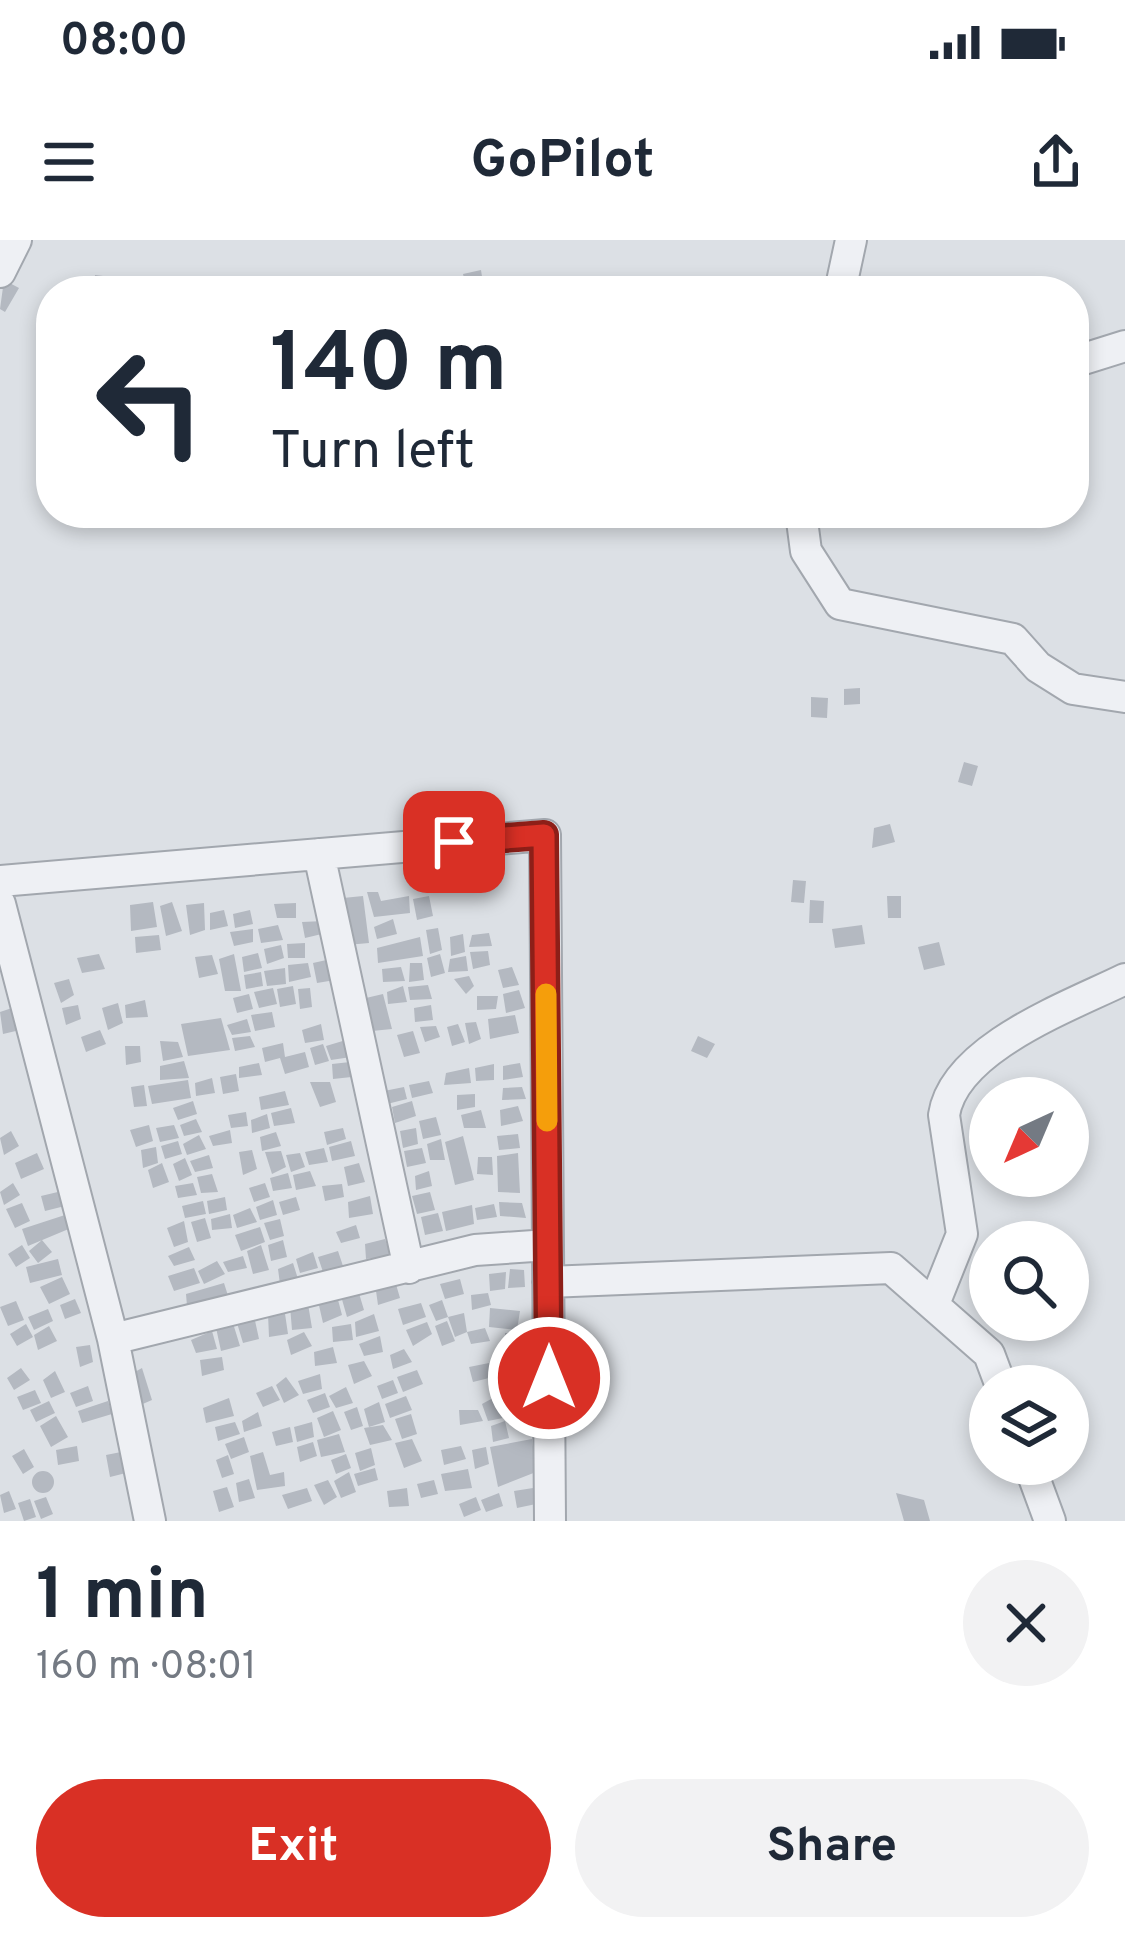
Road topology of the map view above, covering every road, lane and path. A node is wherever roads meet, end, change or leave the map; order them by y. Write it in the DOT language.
graph roads {
  1 [pos="16,240"];
  2 [pos="851,240"];
  3 [pos="0,272"];
  4 [pos="843,276"];
  5 [pos="1125,346"];
  6 [pos="1089,357"];
  7 [pos="803,528"];
  8 [pos="1125,697"];
  9 [pos="319,854"];
  10 [pos="0,881"];
  11 [pos="0,904"];
  12 [pos="1125,980"];
  13 [pos="548,1245"];
  14 [pos="409,1268"];
  15 [pos="548,1282"];
  16 [pos="934,1304"];
  17 [pos="113,1339"];
  18 [pos="993,1365"];
  19 [pos="1037,1485"];
  20 [pos="151,1521"];
  21 [pos="550,1521"];
  22 [pos="1050,1521"];
  1 -- 3 [label="street"];
  2 -- 4 [label="street"];
  5 -- 6 [label="street"];
  7 -- 8 [label="street"];
  9 -- 10 [label="street"];
  9 -- 13 [label="street"];
  9 -- 14 [label="street"];
  11 -- 17 [label="street"];
  12 -- 16 [label="street"];
  13 -- 14 [label="street"];
  13 -- 15 [label="street"];
  14 -- 17 [label="street"];
  15 -- 16 [label="street"];
  15 -- 21 [label="street"];
  16 -- 18 [label="street"];
  17 -- 20 [label="street"];
  19 -- 22 [label="street"];
}
